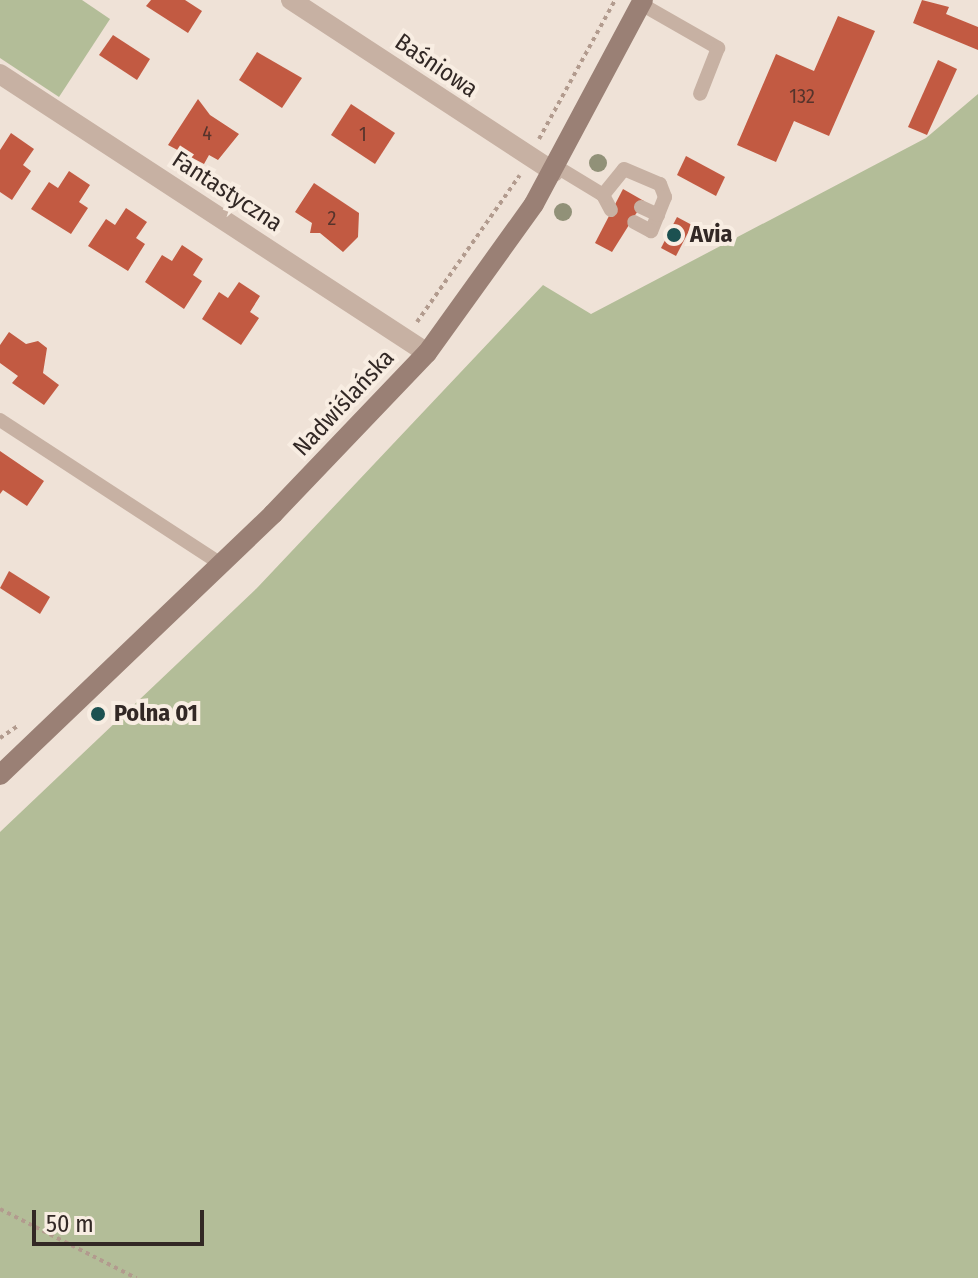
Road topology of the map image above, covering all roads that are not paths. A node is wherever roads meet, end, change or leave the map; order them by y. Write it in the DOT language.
graph roads {
  1 [pos="291,0"];
  2 [pos="642,2"];
  3 [pos="0,74"];
  4 [pos="700,94"];
  5 [pos="555,169"];
  6 [pos="603,195"];
  7 [pos="619,196"];
  8 [pos="641,207"];
  9 [pos="611,210"];
  10 [pos="658,215"];
  11 [pos="634,222"];
  12 [pos="427,353"];
  13 [pos="0,420"];
  14 [pos="221,564"];
  15 [pos="3,767"];
  1 -- 5 [label="street, Baśniowa"];
  2 -- 4 [label="lane"];
  2 -- 5 [label="main road, Nadwiślańska"];
  3 -- 12 [label="street, Fantastyczna"];
  5 -- 6 [label="lane"];
  5 -- 12 [label="main road, Nadwiślańska"];
  6 -- 7 [label="lane"];
  6 -- 9 [label="lane"];
  6 -- 10 [label="lane"];
  8 -- 10 [label="lane"];
  10 -- 11 [label="lane"];
  12 -- 14 [label="main road, Nadwiślańska"];
  13 -- 14 [label="lane"];
  14 -- 15 [label="main road, Nadwiślańska"];
}
